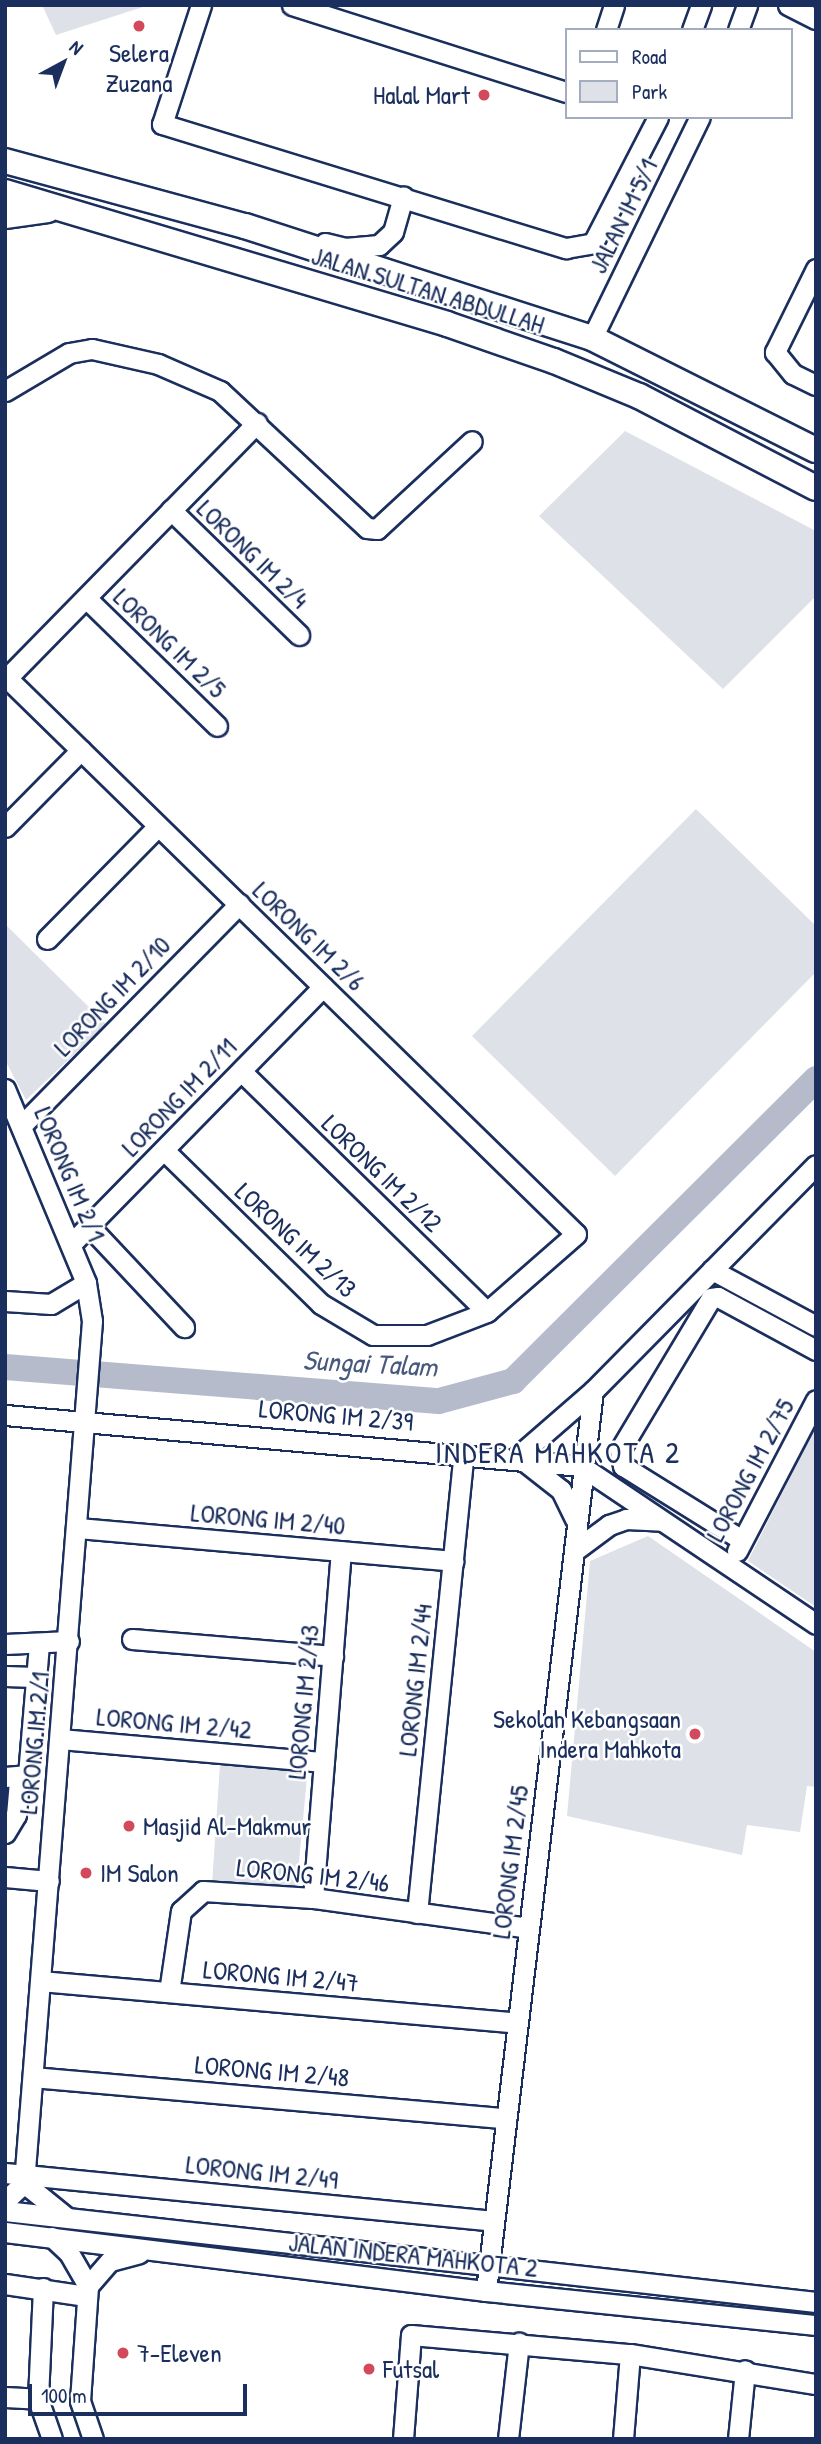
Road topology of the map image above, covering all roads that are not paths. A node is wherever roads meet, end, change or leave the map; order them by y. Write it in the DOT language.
graph roads {
  1 [pos="201,5"];
  2 [pos="292,5"];
  3 [pos="614,5"];
  4 [pos="701,5"];
  5 [pos="747,5"];
  6 [pos="788,5"];
  7 [pos="816,19"];
  8 [pos="607,28"];
  9 [pos="693,28"];
  10 [pos="739,28"];
  11 [pos="566,92"];
  12 [pos="657,119"];
  13 [pos="699,119"];
  14 [pos="5,161"];
  15 [pos="5,192"];
  16 [pos="403,196"];
  17 [pos="66,211"];
  18 [pos="5,216"];
  19 [pos="245,226"];
  20 [pos="816,269"];
  21 [pos="592,338"];
  22 [pos="816,384"];
  23 [pos="5,391"];
  24 [pos="257,423"];
  25 [pos="472,441"];
  26 [pos="816,450"];
  27 [pos="816,488"];
  28 [pos="171,510"];
  29 [pos="86,598"];
  30 [pos="299,635"];
  31 [pos="6,677"];
  32 [pos="217,726"];
  33 [pos="81,750"];
  34 [pos="159,826"];
  35 [pos="5,827"];
  36 [pos="239,904"];
  37 [pos="47,939"];
  38 [pos="323,987"];
  39 [pos="241,1071"];
  40 [pos="5,1089"];
  41 [pos="22,1125"];
  42 [pos="164,1150"];
  43 [pos="814,1171"];
  44 [pos="89,1226"];
  45 [pos="71,1244"];
  46 [pos="712,1270"];
  47 [pos="86,1283"];
  48 [pos="5,1301"];
  49 [pos="487,1312"];
  50 [pos="816,1326"];
  51 [pos="184,1328"];
  52 [pos="816,1350"];
  53 [pos="593,1391"];
  54 [pos="816,1400"];
  55 [pos="87,1413"];
  56 [pos="5,1415"];
  57 [pos="464,1453"];
  58 [pos="517,1457"];
  59 [pos="580,1466"];
  60 [pos="576,1521"];
  61 [pos="666,1522"];
  62 [pos="78,1528"];
  63 [pos="742,1540"];
  64 [pos="341,1551"];
  65 [pos="574,1551"];
  66 [pos="454,1561"];
  67 [pos="730,1564"];
  68 [pos="816,1624"];
  69 [pos="132,1639"];
  70 [pos="68,1641"];
  71 [pos="5,1644"];
  72 [pos="39,1645"];
  73 [pos="333,1656"];
  74 [pos="5,1676"];
  75 [pos="36,1677"];
  76 [pos="61,1739"];
  77 [pos="324,1762"];
  78 [pos="12,1778"];
  79 [pos="5,1833"];
  80 [pos="5,1877"];
  81 [pos="49,1881"];
  82 [pos="313,1898"];
  83 [pos="417,1913"];
  84 [pos="527,1928"];
  85 [pos="41,1981"];
  86 [pos="169,1992"];
  87 [pos="517,2023"];
  88 [pos="33,2077"];
  89 [pos="506,2118"];
  90 [pos="18,2177"];
  91 [pos="5,2201"];
  92 [pos="5,2211"];
  93 [pos="66,2217"];
  94 [pos="494,2221"];
  95 [pos="5,2232"];
  96 [pos="52,2237"];
  97 [pos="147,2251"];
  98 [pos="488,2264"];
  99 [pos="5,2284"];
  100 [pos="44,2288"];
  101 [pos="87,2291"];
  102 [pos="486,2291"];
  103 [pos="816,2302"];
  104 [pos="816,2325"];
  105 [pos="519,2343"];
  106 [pos="630,2354"];
  107 [pos="745,2370"];
  108 [pos="816,2384"];
  109 [pos="5,2397"];
  110 [pos="38,2399"];
  111 [pos="52,2439"];
  112 [pos="93,2439"];
  113 [pos="403,2439"];
  114 [pos="508,2439"];
  115 [pos="623,2439"];
  116 [pos="738,2439"];
  1 -- 16 [label="street"];
  2 -- 11 [label="street"];
  3 -- 8 [label="street"];
  4 -- 9 [label="street"];
  5 -- 10 [label="street"];
  6 -- 7 [label="street"];
  12 -- 16 [label="street"];
  13 -- 21 [label="street, JALAN IM 5/1"];
  14 -- 19 [label="main road, JALAN SULTAN ABDULLAH"];
  15 -- 17 [label="main road, JALAN SULTAN ABDULLAH"];
  16 -- 19 [label="street"];
  17 -- 18 [label="main road"];
  17 -- 27 [label="main road, JALAN SULTAN ABDULLAH"];
  19 -- 21 [label="main road, JALAN SULTAN ABDULLAH"];
  20 -- 22 [label="street"];
  21 -- 26 [label="main road, JALAN SULTAN ABDULLAH"];
  23 -- 24 [label="street"];
  24 -- 25 [label="street"];
  24 -- 28 [label="street"];
  28 -- 29 [label="street"];
  28 -- 30 [label="street, LORONG IM 2/4"];
  29 -- 31 [label="street"];
  29 -- 32 [label="street, LORONG IM 2/5"];
  31 -- 33 [label="street, LORONG IM 2/6"];
  33 -- 34 [label="street, LORONG IM 2/6"];
  33 -- 35 [label="street"];
  34 -- 36 [label="street, LORONG IM 2/6"];
  34 -- 37 [label="street"];
  36 -- 38 [label="street, LORONG IM 2/6"];
  36 -- 41 [label="street, LORONG IM 2/10"];
  38 -- 39 [label="street, LORONG IM 2/11"];
  38 -- 49 [label="street, LORONG IM 2/6"];
  39 -- 42 [label="street, LORONG IM 2/11"];
  39 -- 49 [label="street, LORONG IM 2/12"];
  40 -- 41 [label="street, LORONG IM 2/1"];
  41 -- 45 [label="street, LORONG IM 2/1"];
  42 -- 44 [label="street, LORONG IM 2/11"];
  42 -- 49 [label="street, LORONG IM 2/13"];
  43 -- 46 [label="street"];
  44 -- 45 [label="street, LORONG IM 2/11"];
  44 -- 51 [label="street"];
  45 -- 47 [label="street, LORONG IM 2/1"];
  46 -- 50 [label="street"];
  46 -- 53 [label="street"];
  47 -- 48 [label="street"];
  47 -- 55 [label="street, LORONG IM 2/1"];
  52 -- 63 [label="street"];
  53 -- 58 [label="street"];
  53 -- 59 [label="street, LORONG IM 2/45"];
  54 -- 63 [label="street, LORONG IM 2/75"];
  55 -- 56 [label="street, LORONG IM 2/39"];
  55 -- 57 [label="street, LORONG IM 2/39"];
  55 -- 62 [label="street, LORONG IM 2/1"];
  57 -- 58 [label="street, LORONG IM 2/39"];
  57 -- 66 [label="street, LORONG IM 2/44"];
  58 -- 59 [label="street, LORONG IM 2/39"];
  58 -- 60 [label="street"];
  59 -- 60 [label="street, LORONG IM 2/45"];
  59 -- 61 [label="street"];
  60 -- 65 [label="street, LORONG IM 2/45"];
  61 -- 65 [label="street"];
  61 -- 67 [label="street"];
  62 -- 64 [label="street, LORONG IM 2/40"];
  62 -- 70 [label="street, LORONG IM 2/1"];
  63 -- 67 [label="street, LORONG IM 2/75"];
  64 -- 66 [label="street, LORONG IM 2/40"];
  64 -- 73 [label="street, LORONG IM 2/43"];
  65 -- 84 [label="street, LORONG IM 2/45"];
  66 -- 83 [label="street, LORONG IM 2/44"];
  67 -- 68 [label="street"];
  69 -- 73 [label="street"];
  70 -- 72 [label="street"];
  70 -- 76 [label="street, LORONG IM 2/1"];
  71 -- 72 [label="street"];
  72 -- 75 [label="street"];
  73 -- 77 [label="street, LORONG IM 2/43"];
  74 -- 75 [label="street"];
  75 -- 78 [label="street"];
  76 -- 77 [label="street, LORONG IM 2/42"];
  76 -- 81 [label="street, LORONG IM 2/1"];
  77 -- 82 [label="street, LORONG IM 2/43"];
  78 -- 79 [label="street"];
  80 -- 81 [label="street"];
  81 -- 85 [label="street, LORONG IM 2/1"];
  82 -- 83 [label="street, LORONG IM 2/46"];
  82 -- 86 [label="street, LORONG IM 2/46"];
  83 -- 84 [label="street, LORONG IM 2/46"];
  84 -- 87 [label="street, LORONG IM 2/45"];
  85 -- 86 [label="street, LORONG IM 2/47"];
  85 -- 88 [label="street, LORONG IM 2/1"];
  86 -- 87 [label="street, LORONG IM 2/47"];
  87 -- 89 [label="street, LORONG IM 2/45"];
  88 -- 89 [label="street, LORONG IM 2/48"];
  88 -- 90 [label="street, LORONG IM 2/1"];
  89 -- 94 [label="street, LORONG IM 2/45"];
  90 -- 91 [label="street"];
  90 -- 93 [label="street"];
  90 -- 94 [label="street, LORONG IM 2/49"];
  92 -- 93 [label="street, JALAN INDERA MAHKOTA 2"];
  93 -- 98 [label="street, JALAN INDERA MAHKOTA 2"];
  94 -- 98 [label="street, LORONG IM 2/45"];
  95 -- 96 [label="street, JALAN INDERA MAHKOTA 2"];
  96 -- 97 [label="street, JALAN INDERA MAHKOTA 2"];
  96 -- 101 [label="street"];
  97 -- 101 [label="street"];
  97 -- 102 [label="street, JALAN INDERA MAHKOTA 2"];
  98 -- 102 [label="street, LORONG IM 2/45"];
  98 -- 103 [label="street, JALAN INDERA MAHKOTA 2"];
  99 -- 100 [label="street"];
  100 -- 101 [label="street"];
  100 -- 110 [label="street"];
  101 -- 112 [label="street"];
  102 -- 104 [label="street, JALAN INDERA MAHKOTA 2"];
  105 -- 106 [label="street"];
  105 -- 113 [label="street"];
  105 -- 114 [label="street"];
  106 -- 107 [label="street"];
  106 -- 115 [label="street"];
  107 -- 108 [label="street"];
  107 -- 116 [label="street"];
  109 -- 110 [label="street"];
  110 -- 111 [label="street"];
}
